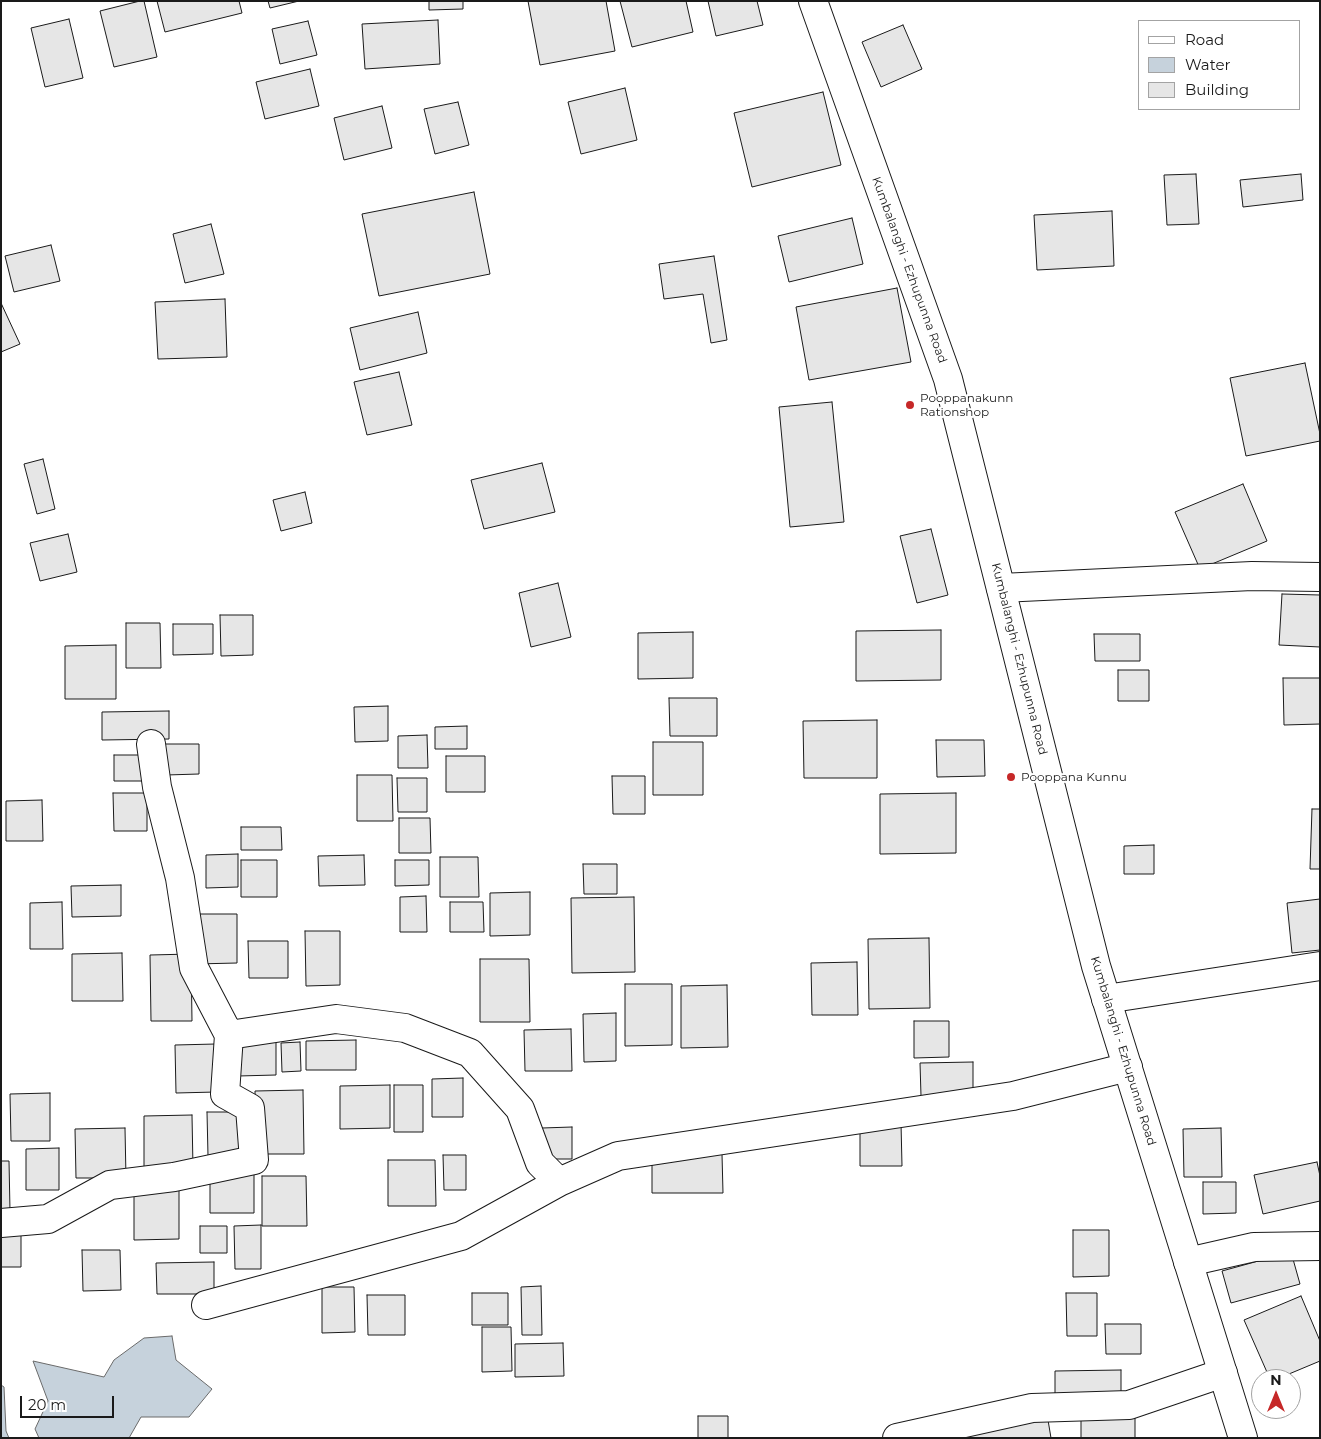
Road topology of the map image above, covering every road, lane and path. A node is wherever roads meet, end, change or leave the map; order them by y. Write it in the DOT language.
graph roads {
  1 [pos="813,1"];
  2 [pos="1320,577"];
  3 [pos="1001,588"];
  4 [pos="152,744"];
  5 [pos="1320,966"];
  6 [pos="1106,999"];
  7 [pos="229,1035"];
  8 [pos="1128,1067"];
  9 [pos="559,1182"];
  10 [pos="1,1223"];
  11 [pos="1320,1246"];
  12 [pos="1188,1262"];
  13 [pos="206,1305"];
  14 [pos="1223,1373"];
  15 [pos="897,1438"];
  16 [pos="1243,1438"];
  1 -- 3 [label="street, Kumbalanghi - Ezhupunna Road"];
  2 -- 3 [label="street"];
  3 -- 6 [label="street, Kumbalanghi - Ezhupunna Road"];
  4 -- 7 [label="street"];
  5 -- 6 [label="street"];
  6 -- 8 [label="street, Kumbalanghi - Ezhupunna Road"];
  7 -- 9 [label="street"];
  7 -- 10 [label="street"];
  8 -- 9 [label="street"];
  8 -- 12 [label="street, Kumbalanghi - Ezhupunna Road"];
  9 -- 13 [label="street"];
  11 -- 12 [label="street"];
  12 -- 14 [label="street, Kumbalanghi - Ezhupunna Road"];
  14 -- 15 [label="street"];
  14 -- 16 [label="street, Kumbalanghi - Ezhupunna Road"];
}
